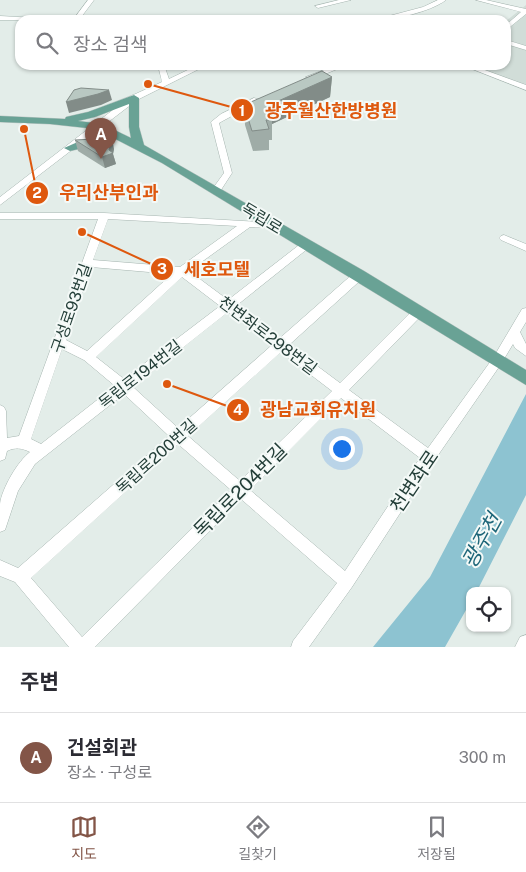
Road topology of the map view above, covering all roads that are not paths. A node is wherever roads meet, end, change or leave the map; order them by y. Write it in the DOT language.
graph roads {
  1 [pos="91,0"];
  2 [pos="348,0"];
  3 [pos="442,0"];
  4 [pos="479,0"];
  5 [pos="492,2"];
  6 [pos="318,6"];
  7 [pos="526,12"];
  8 [pos="80,15"];
  9 [pos="397,15"];
  10 [pos="0,18"];
  11 [pos="15,19"];
  12 [pos="511,24"];
  13 [pos="511,44"];
  14 [pos="526,48"];
  15 [pos="162,70"];
  16 [pos="193,70"];
  17 [pos="322,70"];
  18 [pos="481,70"];
  19 [pos="302,81"];
  20 [pos="166,82"];
  21 [pos="526,88"];
  22 [pos="269,95"];
  23 [pos="134,98"];
  24 [pos="0,119"];
  25 [pos="50,121"];
  26 [pos="98,126"];
  27 [pos="139,146"];
  28 [pos="70,148"];
  29 [pos="216,191"];
  30 [pos="0,202"];
  31 [pos="0,216"];
  32 [pos="104,216"];
  33 [pos="247,224"];
  34 [pos="274,225"];
  35 [pos="504,238"];
  36 [pos="307,244"];
  37 [pos="526,248"];
  38 [pos="86,263"];
  39 [pos="182,271"];
  40 [pos="359,275"];
  41 [pos="229,305"];
  42 [pos="418,312"];
  43 [pos="526,312"];
  44 [pos="514,332"];
  45 [pos="59,342"];
  46 [pos="281,345"];
  47 [pos="524,350"];
  48 [pos="88,356"];
  49 [pos="502,364"];
  50 [pos="526,378"];
  51 [pos="124,386"];
  52 [pos="341,390"];
  53 [pos="0,411"];
  54 [pos="0,416"];
  55 [pos="178,436"];
  56 [pos="24,442"];
  57 [pos="0,451"];
  58 [pos="42,451"];
  59 [pos="429,457"];
  60 [pos="240,489"];
  61 [pos="0,525"];
  62 [pos="0,568"];
  63 [pos="20,577"];
  64 [pos="347,582"];
  65 [pos="526,643"];
  66 [pos="81,647"];
  67 [pos="299,647"];
  68 [pos="524,647"];
  1 -- 8 [label="street"];
  2 -- 6 [label="street"];
  3 -- 9 [label="street"];
  4 -- 5 [label="street"];
  5 -- 7 [label="street"];
  7 -- 12 [label="street"];
  10 -- 11 [label="street"];
  13 -- 14 [label="street"];
  15 -- 20 [label="street"];
  16 -- 20 [label="street"];
  17 -- 19 [label="street"];
  18 -- 21 [label="street"];
  20 -- 23 [label="street"];
  22 -- 29 [label="street"];
  23 -- 25 [label="main road"];
  23 -- 26 [label="street"];
  23 -- 27 [label="main road"];
  24 -- 25 [label="main road, 독립로"];
  25 -- 26 [label="main road, 독립로"];
  25 -- 28 [label="main road"];
  26 -- 27 [label="main road, 독립로"];
  26 -- 28 [label="street"];
  27 -- 28 [label="main road"];
  27 -- 29 [label="main road, 독립로"];
  28 -- 30 [label="street"];
  29 -- 34 [label="main road, 독립로"];
  31 -- 32 [label="street"];
  32 -- 33 [label="street"];
  32 -- 38 [label="street, 구성로93번길"];
  33 -- 34 [label="street"];
  33 -- 39 [label="street"];
  34 -- 36 [label="main road, 독립로"];
  35 -- 37 [label="street"];
  36 -- 40 [label="main road, 독립로"];
  36 -- 41 [label="street, 독립로194번길"];
  38 -- 39 [label="street"];
  38 -- 45 [label="street, 구성로93번길"];
  39 -- 41 [label="street, 천변좌로298번길"];
  39 -- 48 [label="street"];
  40 -- 42 [label="main road, 독립로"];
  40 -- 46 [label="street, 독립로200번길"];
  41 -- 46 [label="street, 천변좌로298번길"];
  41 -- 51 [label="street, 독립로194번길"];
  42 -- 49 [label="main road, 독립로"];
  42 -- 52 [label="street, 독립로204번길"];
  43 -- 44 [label="street, 천변좌로"];
  44 -- 47 [label="street"];
  44 -- 49 [label="street, 천변좌로"];
  45 -- 48 [label="street"];
  45 -- 56 [label="street, 구성로93번길"];
  46 -- 52 [label="street, 천변좌로298번길"];
  46 -- 55 [label="street, 독립로200번길"];
  48 -- 51 [label="street"];
  49 -- 50 [label="main road, 독립로"];
  49 -- 59 [label="street, 천변좌로"];
  51 -- 55 [label="street"];
  51 -- 58 [label="street, 독립로194번길"];
  52 -- 59 [label="street, 천변좌로298번길"];
  52 -- 60 [label="street, 독립로204번길"];
  53 -- 54 [label="street"];
  54 -- 57 [label="street"];
  55 -- 60 [label="street"];
  55 -- 63 [label="street, 독립로200번길"];
  56 -- 57 [label="street"];
  56 -- 58 [label="street"];
  58 -- 61 [label="street, 독립로194번길"];
  59 -- 64 [label="street, 천변좌로"];
  60 -- 64 [label="street"];
  60 -- 66 [label="street, 독립로204번길"];
  62 -- 63 [label="street"];
  63 -- 66 [label="street"];
  64 -- 67 [label="street, 천변좌로"];
  65 -- 68 [label="street"];
}
